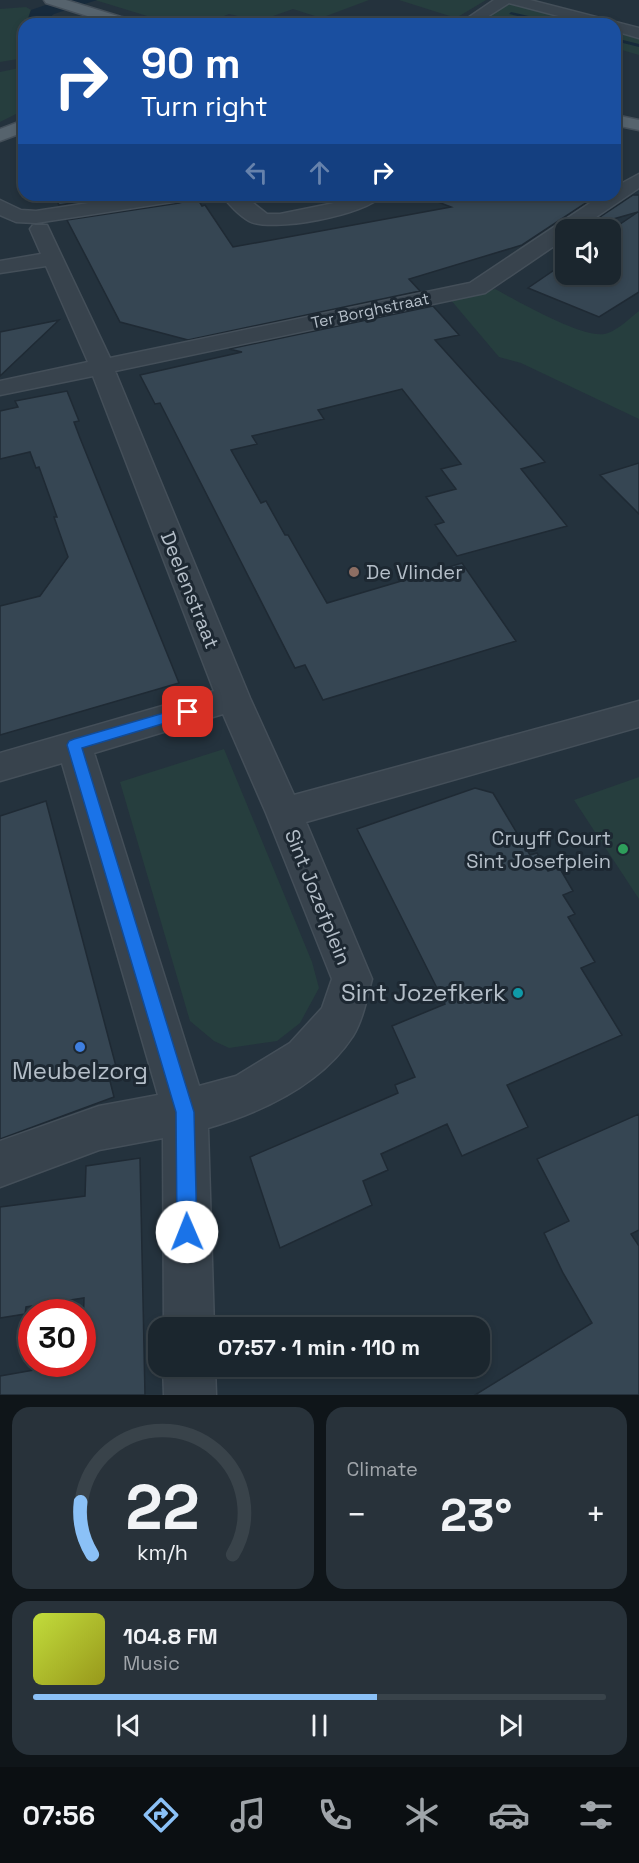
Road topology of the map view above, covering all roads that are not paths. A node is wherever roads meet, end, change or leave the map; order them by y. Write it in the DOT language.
graph roads {
  1 [pos="504,0"];
  2 [pos="513,0"];
  3 [pos="53,1"];
  4 [pos="106,18"];
  5 [pos="476,18"];
  6 [pos="583,18"];
  7 [pos="621,28"];
  8 [pos="639,33"];
  9 [pos="621,115"];
  10 [pos="639,118"];
  11 [pos="621,121"];
  12 [pos="639,125"];
  13 [pos="18,128"];
  14 [pos="0,136"];
  15 [pos="18,140"];
  16 [pos="0,147"];
  17 [pos="639,180"];
  18 [pos="621,190"];
  19 [pos="140,201"];
  20 [pos="239,201"];
  21 [pos="360,201"];
  22 [pos="605,201"];
  23 [pos="0,206"];
  24 [pos="40,229"];
  25 [pos="53,258"];
  26 [pos="0,267"];
  27 [pos="100,365"];
  28 [pos="0,388"];
  29 [pos="233,698"];
  30 [pos="639,714"];
  31 [pos="74,745"];
  32 [pos="0,767"];
  33 [pos="284,813"];
  34 [pos="185,1112"];
  35 [pos="0,1164"];
  36 [pos="189,1317"];
  37 [pos="189,1377"];
  38 [pos="190,1395"];
  1 -- 5 [label="street"];
  2 -- 6 [label="street"];
  3 -- 4 [label="main road"];
  7 -- 8 [label="street"];
  9 -- 10 [label="main road"];
  11 -- 12 [label="main road"];
  13 -- 14 [label="main road"];
  15 -- 16 [label="main road"];
  17 -- 18 [label="street, Ter Borghstraat"];
  19 -- 23 [label="street"];
  20 -- 21 [label="street"];
  22 -- 27 [label="street, Ter Borghstraat"];
  24 -- 25 [label="street"];
  25 -- 26 [label="street"];
  25 -- 27 [label="street"];
  27 -- 28 [label="street, Ter Borghstraat"];
  27 -- 29 [label="street, Deelenstraat"];
  29 -- 31 [label="street"];
  29 -- 33 [label="street, Deelenstraat"];
  30 -- 33 [label="street, Sint Jozefplein"];
  31 -- 32 [label="street"];
  31 -- 34 [label="street"];
  33 -- 34 [label="street, Sint Jozefplein"];
  34 -- 35 [label="street, Sint Jozefplein"];
  34 -- 36 [label="street"];
  37 -- 38 [label="street"];
}
